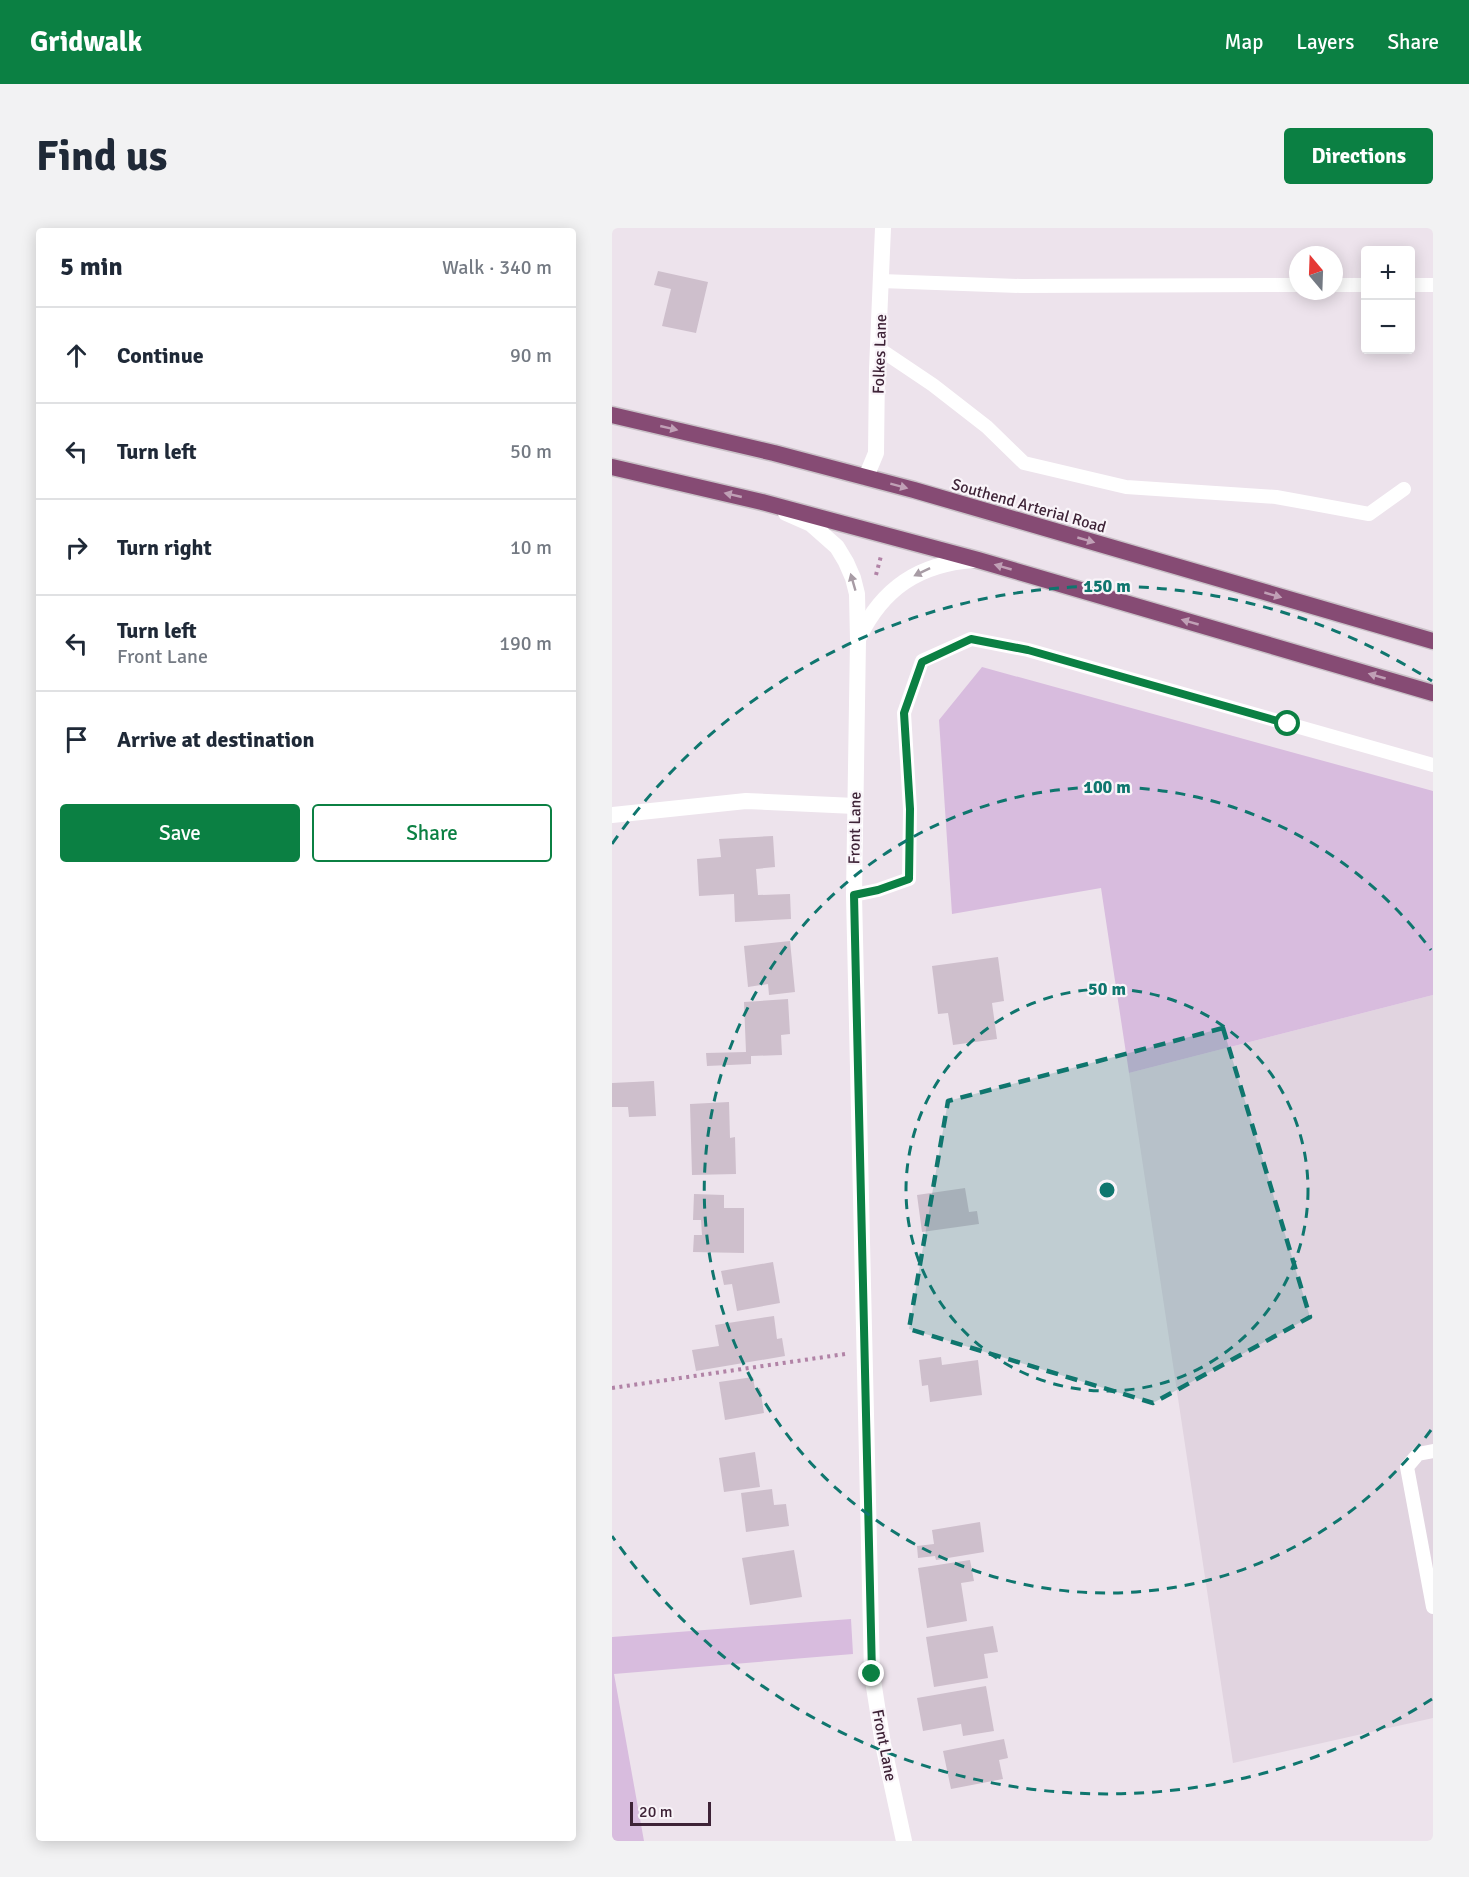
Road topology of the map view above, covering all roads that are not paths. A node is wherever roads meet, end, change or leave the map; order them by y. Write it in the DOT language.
graph roads {
  1 [pos="883,228"];
  2 [pos="881,281"];
  3 [pos="1289,285"];
  4 [pos="1343,285"];
  5 [pos="1361,285"];
  6 [pos="1415,285"];
  7 [pos="1433,285"];
  8 [pos="878,348"];
  9 [pos="612,415"];
  10 [pos="612,467"];
  11 [pos="866,477"];
  12 [pos="1404,489"];
  13 [pos="762,502"];
  14 [pos="978,560"];
  15 [pos="858,640"];
  16 [pos="1433,641"];
  17 [pos="1433,693"];
  18 [pos="1433,765"];
  19 [pos="855,806"];
  20 [pos="612,815"];
  21 [pos="854,895"];
  22 [pos="1433,1451"];
  23 [pos="1433,1607"];
  24 [pos="904,1841"];
  1 -- 2 [label="street, Folkes Lane"];
  2 -- 3 [label="lane"];
  2 -- 8 [label="street, Folkes Lane"];
  4 -- 5 [label="lane"];
  6 -- 7 [label="lane"];
  8 -- 11 [label="street, Folkes Lane"];
  8 -- 12 [label="lane"];
  9 -- 11 [label="highway, Southend Arterial Road, one-way"];
  13 -- 10 [label="highway, one-way"];
  11 -- 16 [label="highway, Southend Arterial Road, one-way"];
  13 -- 14 [label="highway"];
  15 -- 13 [label="street, Front Lane, one-way"];
  14 -- 15 [label="street, Front Lane, one-way"];
  17 -- 14 [label="highway, one-way"];
  15 -- 19 [label="street, Front Lane"];
  18 -- 21 [label="lane"];
  19 -- 20 [label="street"];
  19 -- 21 [label="street, Front Lane"];
  21 -- 24 [label="street, Front Lane"];
  22 -- 23 [label="lane"];
}
